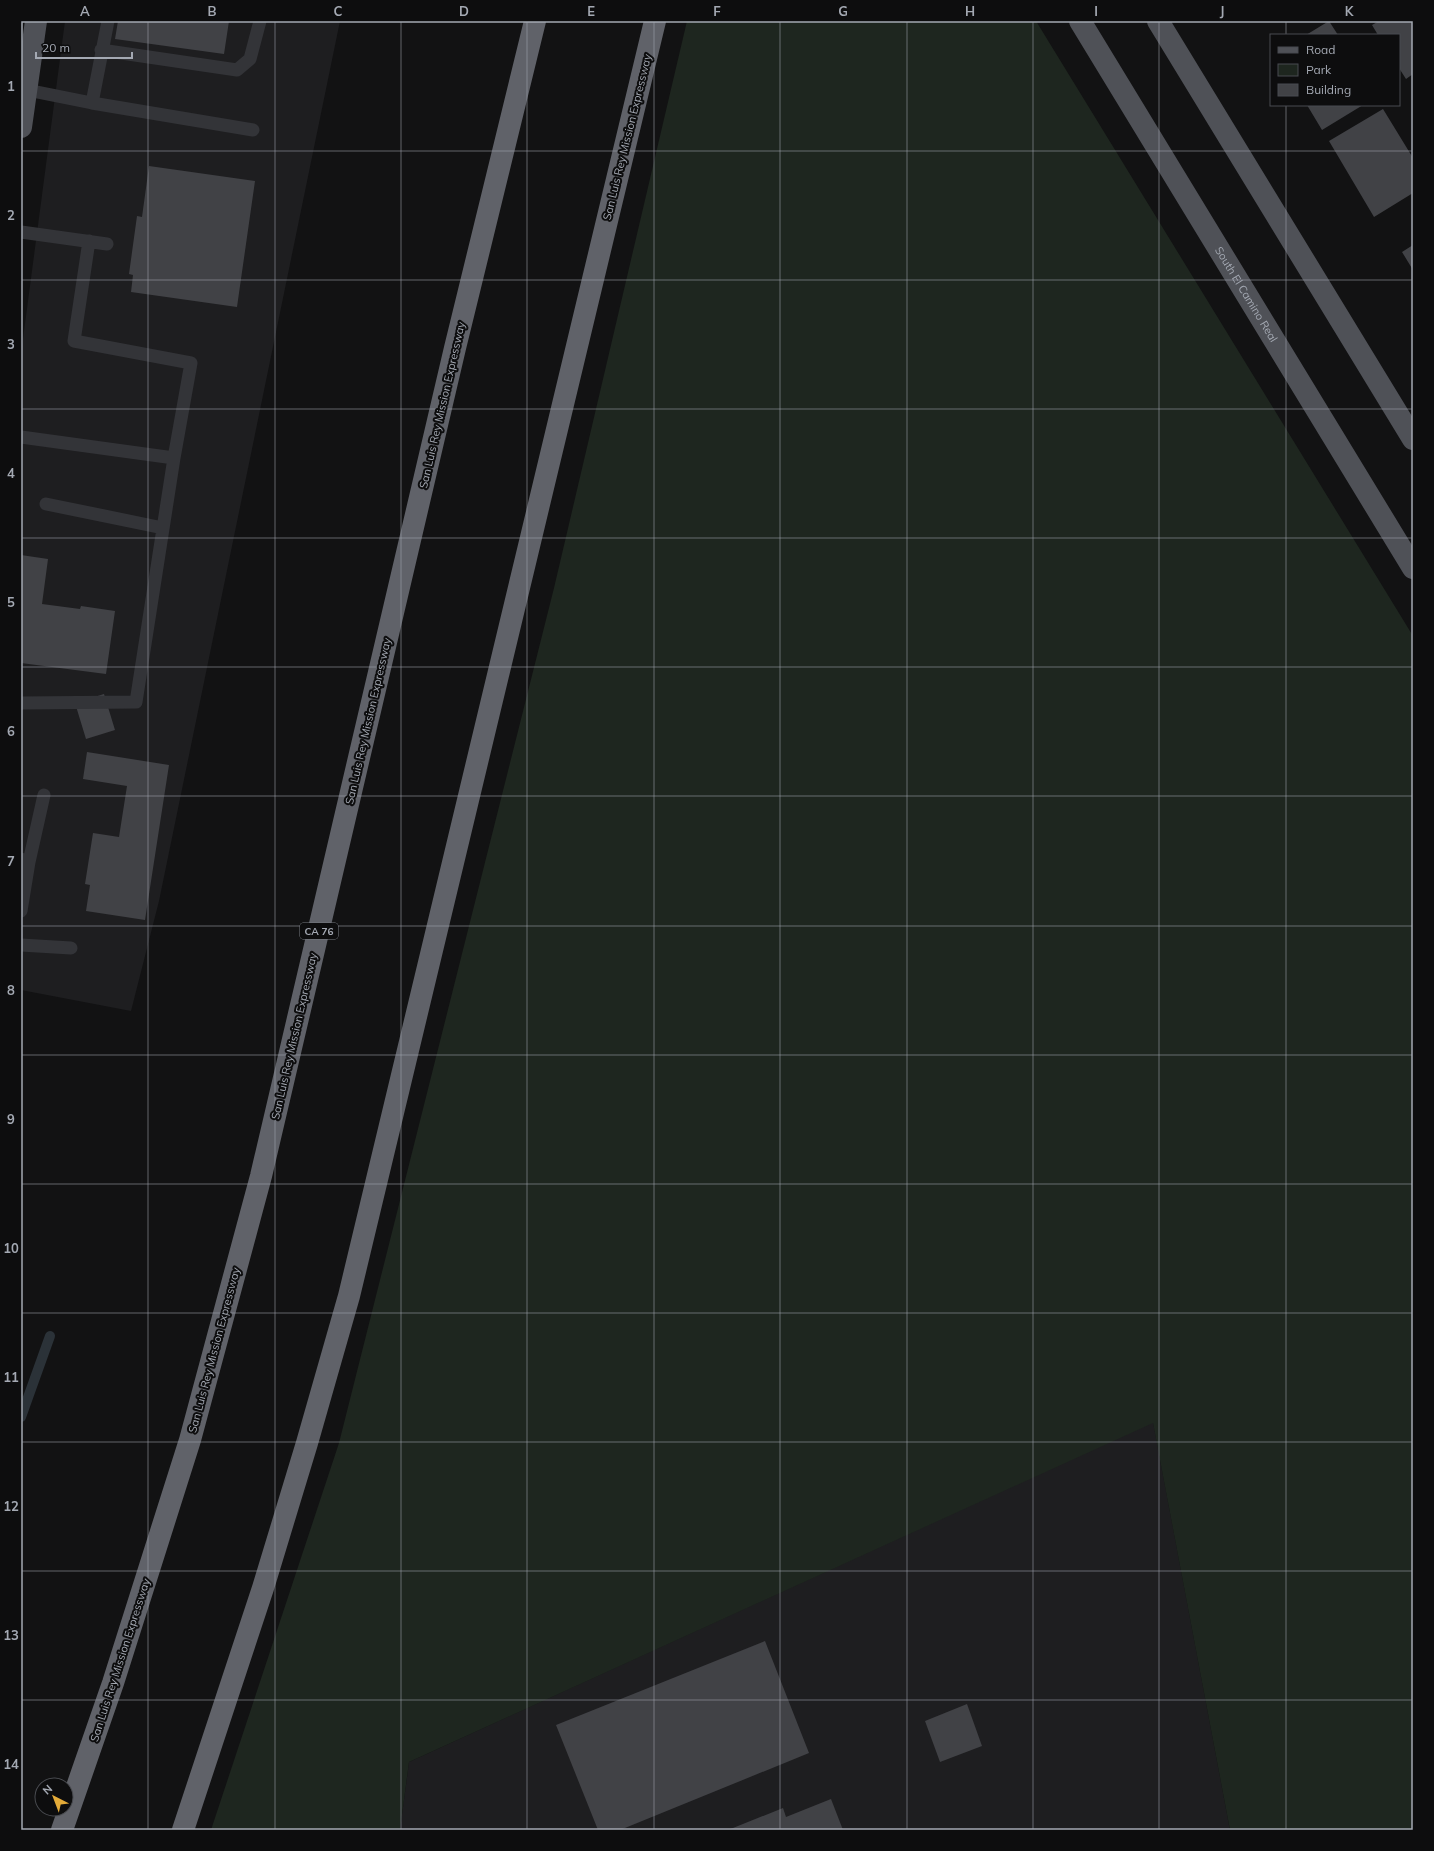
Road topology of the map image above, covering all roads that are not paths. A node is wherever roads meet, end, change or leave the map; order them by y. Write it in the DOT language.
graph roads {
  1 [pos="36,21"];
  2 [pos="108,21"];
  3 [pos="260,21"];
  4 [pos="535,21"];
  5 [pos="655,21"];
  6 [pos="1080,21"];
  7 [pos="1158,21"];
  8 [pos="101,50"];
  9 [pos="27,90"];
  10 [pos="92,103"];
  11 [pos="21,127"];
  12 [pos="253,130"];
  13 [pos="21,232"];
  14 [pos="89,241"];
  15 [pos="107,244"];
  16 [pos="21,437"];
  17 [pos="1413,439"];
  18 [pos="174,458"];
  19 [pos="46,504"];
  20 [pos="163,528"];
  21 [pos="1413,568"];
  22 [pos="21,703"];
  23 [pos="44,795"];
  24 [pos="25,861"];
  25 [pos="21,911"];
  26 [pos="21,945"];
  27 [pos="71,948"];
  28 [pos="62,1830"];
  29 [pos="183,1830"];
  1 -- 9 [label="main road"];
  2 -- 8 [label="lane"];
  3 -- 8 [label="lane"];
  4 -- 28 [label="highway, San Luis Rey Mission Expressway / CA 76"];
  5 -- 29 [label="highway, San Luis Rey Mission Expressway"];
  6 -- 21 [label="main road, South El Camino Real"];
  7 -- 17 [label="main road"];
  8 -- 10 [label="lane"];
  9 -- 10 [label="lane"];
  9 -- 11 [label="main road"];
  10 -- 12 [label="lane"];
  13 -- 14 [label="lane"];
  14 -- 15 [label="lane"];
  14 -- 18 [label="lane"];
  16 -- 18 [label="lane"];
  18 -- 20 [label="lane"];
  19 -- 20 [label="lane"];
  20 -- 22 [label="lane"];
  23 -- 24 [label="lane"];
  24 -- 25 [label="lane"];
  26 -- 27 [label="lane"];
}
